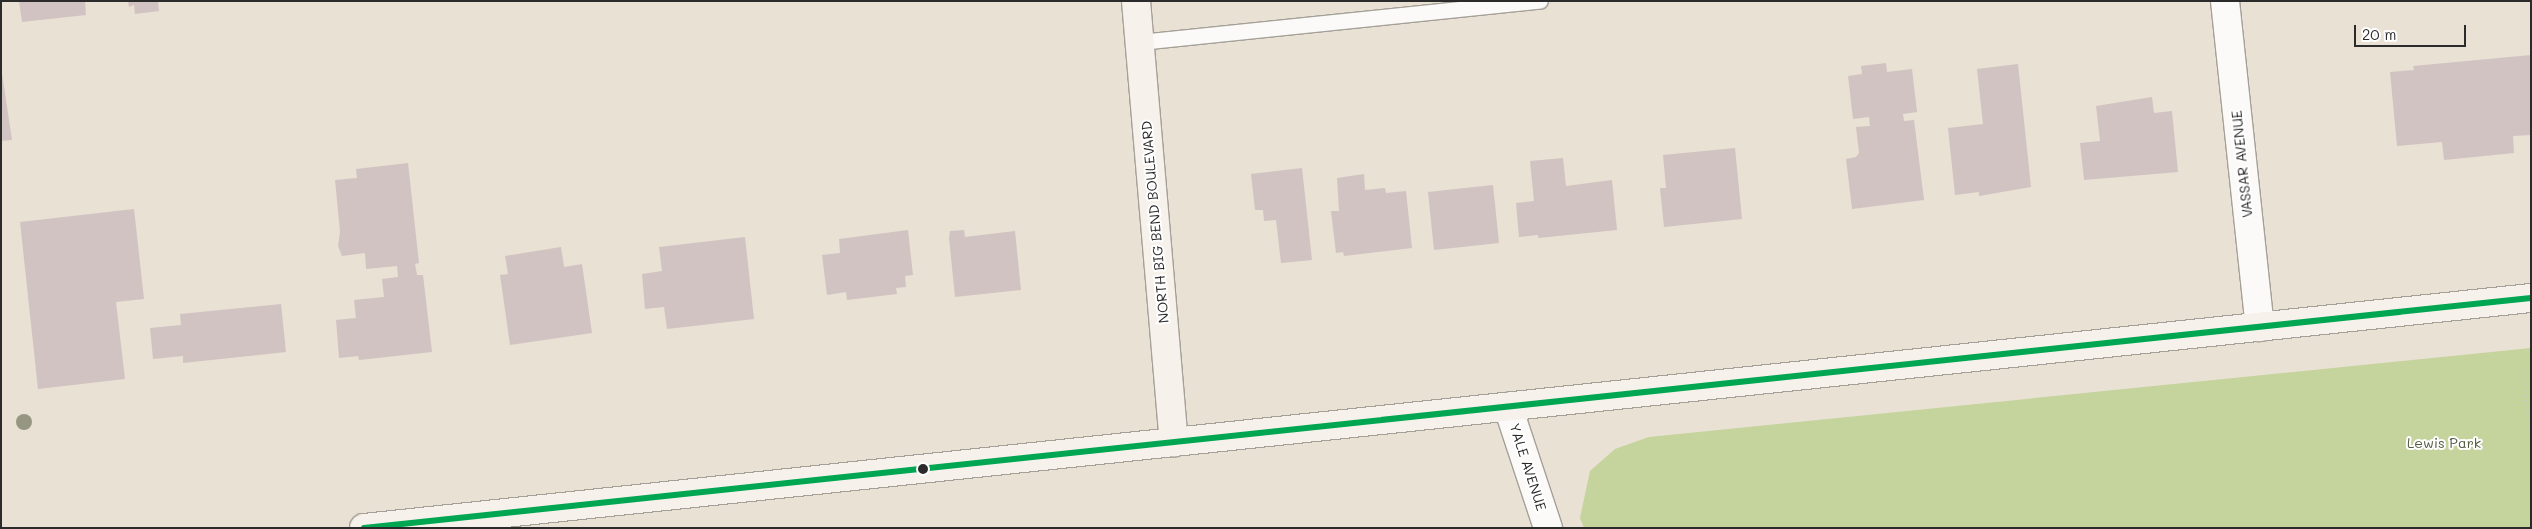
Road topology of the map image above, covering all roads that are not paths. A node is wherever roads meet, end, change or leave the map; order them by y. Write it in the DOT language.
graph roads {
  1 [pos="1136,1"];
  2 [pos="1540,1"];
  3 [pos="2225,1"];
  4 [pos="1140,42"];
  5 [pos="2531,298"];
  6 [pos="2260,327"];
  7 [pos="1508,407"];
  8 [pos="1174,442"];
  9 [pos="364,528"];
  10 [pos="1548,528"];
  1 -- 4 [label="main road, NORTH BIG BEND BOULEVARD"];
  2 -- 4 [label="lane"];
  3 -- 6 [label="street, VASSAR AVENUE"];
  4 -- 8 [label="main road, NORTH BIG BEND BOULEVARD"];
  5 -- 6 [label="main road"];
  6 -- 7 [label="main road"];
  7 -- 8 [label="main road"];
  7 -- 10 [label="street, YALE AVENUE"];
  8 -- 9 [label="main road"];
}
